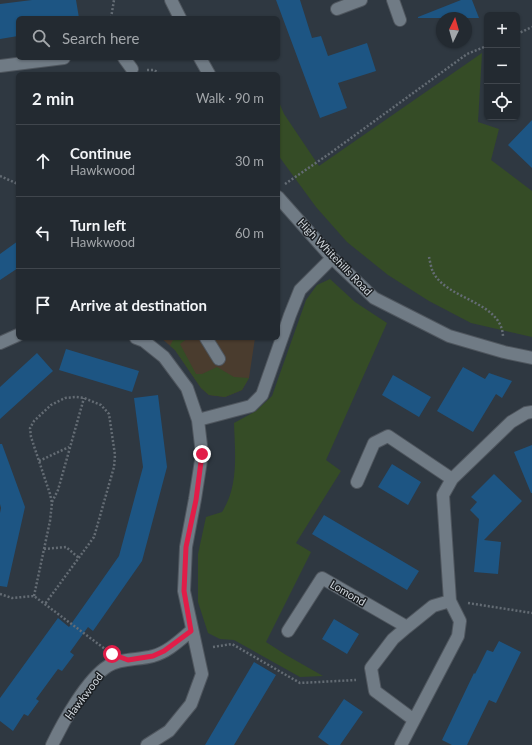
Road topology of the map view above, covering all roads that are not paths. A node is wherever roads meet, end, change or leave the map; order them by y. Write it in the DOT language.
graph roads {
  1 [pos="171,0"];
  2 [pos="361,0"];
  3 [pos="393,0"];
  4 [pos="337,9"];
  5 [pos="179,16"];
  6 [pos="400,20"];
  7 [pos="48,60"];
  8 [pos="125,60"];
  9 [pos="201,60"];
  10 [pos="0,66"];
  11 [pos="132,69"];
  12 [pos="207,72"];
  13 [pos="280,199"];
  14 [pos="332,258"];
  15 [pos="16,336"];
  16 [pos="144,340"];
  17 [pos="207,340"];
  18 [pos="0,343"];
  19 [pos="532,358"];
  20 [pos="219,359"];
  21 [pos="532,412"];
  22 [pos="198,420"];
  23 [pos="452,479"];
  24 [pos="357,482"];
  25 [pos="450,601"];
  26 [pos="407,627"];
  27 [pos="191,631"];
  28 [pos="288,631"];
  29 [pos="414,720"];
  30 [pos="52,745"];
  31 [pos="147,745"];
  32 [pos="401,745"];
  1 -- 5 [label="street"];
  2 -- 4 [label="street"];
  3 -- 6 [label="street"];
  7 -- 10 [label="street"];
  8 -- 11 [label="street"];
  9 -- 12 [label="street"];
  13 -- 14 [label="street, High Whitehills Road"];
  14 -- 19 [label="street, High Whitehills Road"];
  14 -- 22 [label="street"];
  15 -- 18 [label="street"];
  16 -- 22 [label="street"];
  17 -- 20 [label="street"];
  21 -- 23 [label="street"];
  22 -- 27 [label="street"];
  23 -- 24 [label="street"];
  23 -- 25 [label="street"];
  25 -- 26 [label="street"];
  25 -- 29 [label="street"];
  26 -- 28 [label="street, Lomond"];
  26 -- 29 [label="street"];
  27 -- 30 [label="street, Hawkwood"];
  27 -- 31 [label="street"];
  29 -- 32 [label="street"];
}
